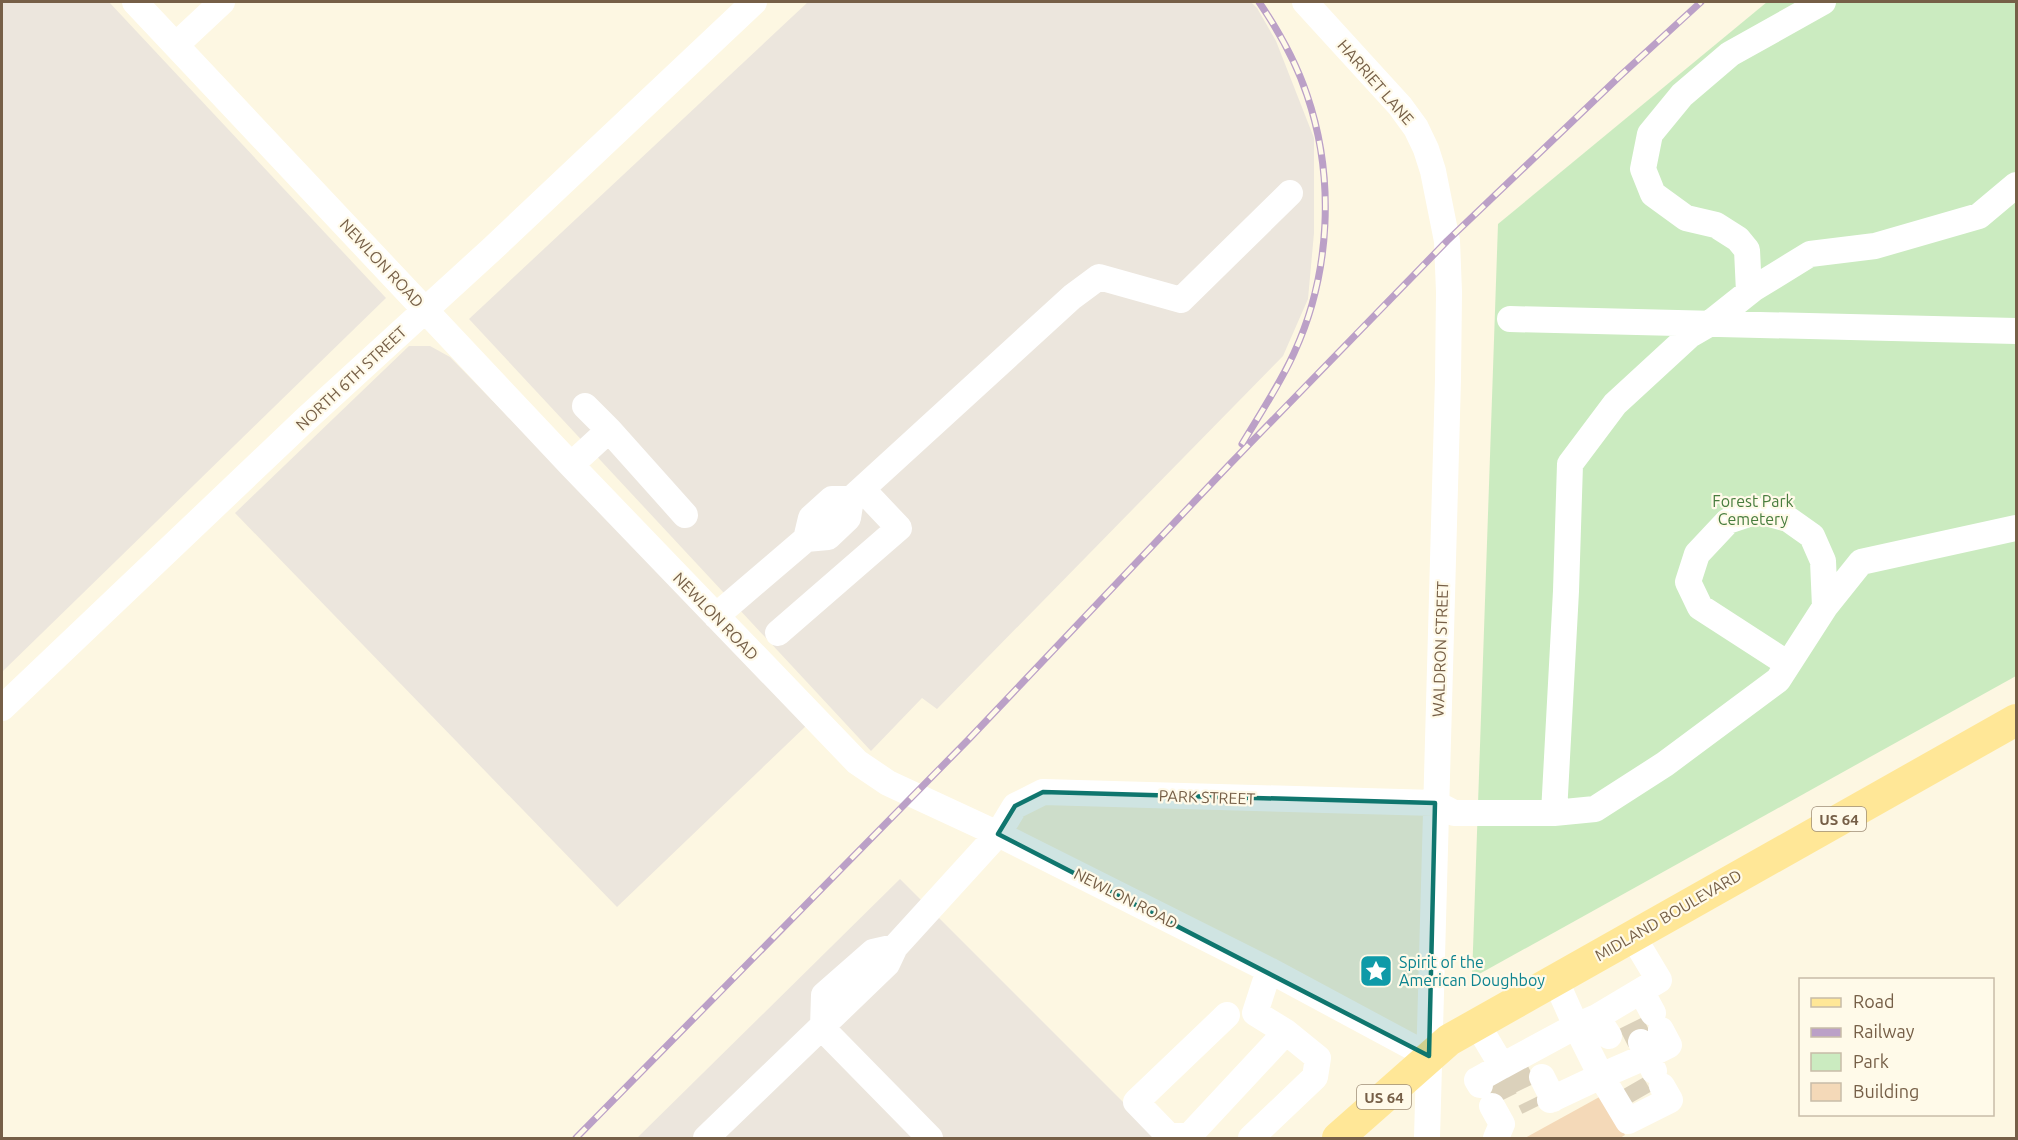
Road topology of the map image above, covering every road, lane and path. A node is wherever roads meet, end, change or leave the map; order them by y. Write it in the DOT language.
graph roads {
  1 [pos="135,2"];
  2 [pos="222,2"];
  3 [pos="754,2"];
  4 [pos="1305,2"];
  5 [pos="1823,2"];
  6 [pos="176,45"];
  7 [pos="2016,185"];
  8 [pos="1290,193"];
  9 [pos="1447,241"];
  10 [pos="1749,292"];
  11 [pos="425,310"];
  12 [pos="1510,319"];
  13 [pos="1709,324"];
  14 [pos="2016,331"];
  15 [pos="585,406"];
  16 [pos="609,430"];
  17 [pos="571,465"];
  18 [pos="857,494"];
  19 [pos="685,515"];
  20 [pos="2016,528"];
  21 [pos="1825,607"];
  22 [pos="716,616"];
  23 [pos="778,633"];
  24 [pos="1788,664"];
  25 [pos="2,708"];
  26 [pos="2016,720"];
  27 [pos="1435,803"];
  28 [pos="1554,813"];
  29 [pos="998,834"];
  30 [pos="1632,935"];
  31 [pos="1269,970"];
  32 [pos="1555,980"];
  33 [pos="1255,1013"];
  34 [pos="1477,1024"];
  35 [pos="822,1028"];
  36 [pos="1286,1032"];
  37 [pos="1635,1054"];
  38 [pos="1429,1056"];
  39 [pos="1513,1089"];
  40 [pos="718,1135"];
  41 [pos="1190,1137"];
  42 [pos="930,1138"];
  43 [pos="1251,1138"];
  44 [pos="1338,1138"];
  45 [pos="1426,1138"];
  1 -- 6 [label="street, NEWLON ROAD"];
  2 -- 6 [label="street"];
  3 -- 11 [label="street, NORTH 6TH STREET"];
  4 -- 9 [label="street, HARRIET LANE"];
  5 -- 10 [label="street"];
  6 -- 11 [label="street, NEWLON ROAD"];
  7 -- 10 [label="street"];
  8 -- 18 [label="street"];
  9 -- 27 [label="street, WALDRON STREET"];
  10 -- 13 [label="street"];
  11 -- 17 [label="street, NEWLON ROAD"];
  11 -- 25 [label="street, NORTH 6TH STREET"];
  12 -- 13 [label="street"];
  13 -- 14 [label="street"];
  13 -- 28 [label="street"];
  15 -- 16 [label="street"];
  16 -- 17 [label="street"];
  16 -- 19 [label="street"];
  17 -- 22 [label="street, NEWLON ROAD"];
  18 -- 22 [label="street"];
  18 -- 23 [label="street"];
  20 -- 21 [label="street"];
  21 -- 24 [label="street"];
  21 -- 24 [label="street"];
  22 -- 29 [label="street, NEWLON ROAD"];
  24 -- 28 [label="street, PARK STREET"];
  26 -- 30 [label="main road, MIDLAND BOULEVARD / US 64"];
  27 -- 28 [label="street, PARK STREET"];
  27 -- 29 [label="street, PARK STREET"];
  27 -- 38 [label="street, WALDRON STREET"];
  29 -- 31 [label="street, NEWLON ROAD"];
  29 -- 35 [label="street, PARK STREET"];
  30 -- 32 [label="main road, MIDLAND BOULEVARD / US 64"];
  30 -- 37 [label="street"];
  31 -- 33 [label="street"];
  31 -- 38 [label="street, NEWLON ROAD"];
  32 -- 34 [label="main road, MIDLAND BOULEVARD / US 64"];
  32 -- 37 [label="street"];
  33 -- 36 [label="street"];
  33 -- 41 [label="street"];
  34 -- 38 [label="main road, MIDLAND BOULEVARD / US 64"];
  34 -- 39 [label="street"];
  35 -- 40 [label="street, PARK STREET"];
  35 -- 42 [label="street"];
  36 -- 41 [label="street"];
  36 -- 43 [label="street"];
  37 -- 39 [label="street"];
  37 -- 39 [label="street"];
  38 -- 44 [label="main road, MIDLAND BOULEVARD / US 64"];
  38 -- 45 [label="street, WALDRON STREET"];
}
